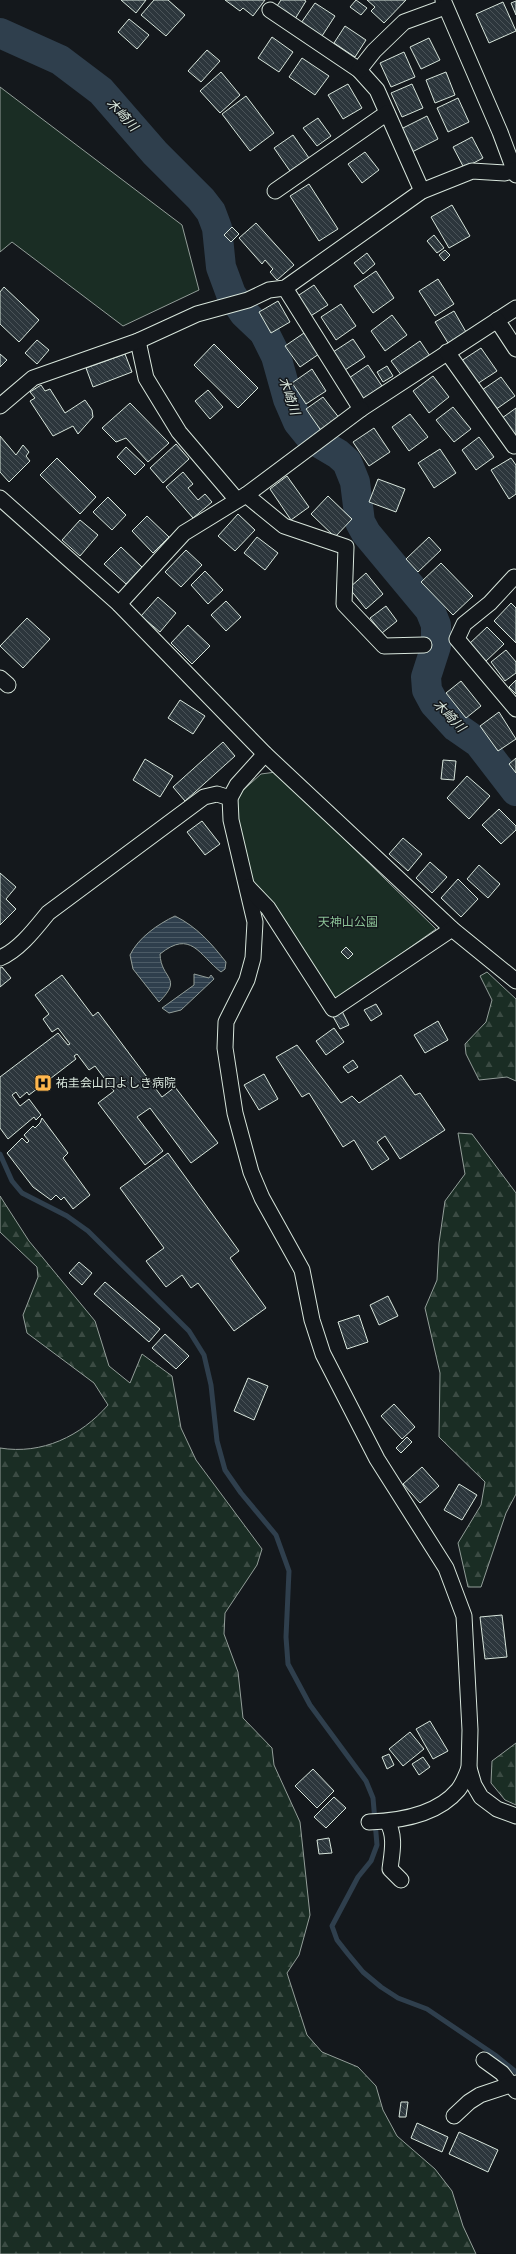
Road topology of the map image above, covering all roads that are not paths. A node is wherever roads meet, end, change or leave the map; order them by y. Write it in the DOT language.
graph roads {
  1 [pos="444,3"];
  2 [pos="270,10"];
  3 [pos="359,70"];
  4 [pos="387,113"];
  5 [pos="515,172"];
  6 [pos="275,191"];
  7 [pos="422,191"];
  8 [pos="285,288"];
  9 [pos="516,308"];
  10 [pos="497,320"];
  11 [pos="138,341"];
  12 [pos="516,348"];
  13 [pos="447,352"];
  14 [pos="0,406"];
  15 [pos="361,409"];
  16 [pos="516,445"];
  17 [pos="0,498"];
  18 [pos="242,498"];
  19 [pos="516,577"];
  20 [pos="119,604"];
  21 [pos="424,645"];
  22 [pos="516,709"];
  23 [pos="265,754"];
  24 [pos="230,798"];
  25 [pos="248,887"];
  26 [pos="452,929"];
  27 [pos="0,958"];
  28 [pos="516,981"];
  29 [pos="470,1768"];
  30 [pos="516,1816"];
  31 [pos="369,1822"];
  32 [pos="387,1822"];
  33 [pos="401,1880"];
  34 [pos="484,2060"];
  35 [pos="514,2087"];
  36 [pos="454,2116"];
  1 -- 3 [label="street"];
  1 -- 5 [label="street"];
  2 -- 3 [label="street"];
  3 -- 4 [label="street"];
  4 -- 6 [label="street"];
  4 -- 7 [label="street"];
  5 -- 7 [label="street"];
  7 -- 8 [label="street"];
  8 -- 11 [label="street"];
  8 -- 15 [label="street"];
  9 -- 10 [label="street"];
  10 -- 12 [label="street"];
  10 -- 13 [label="street"];
  11 -- 14 [label="street"];
  11 -- 18 [label="street"];
  13 -- 15 [label="street"];
  13 -- 16 [label="street"];
  15 -- 18 [label="street"];
  17 -- 20 [label="street"];
  18 -- 20 [label="street"];
  18 -- 21 [label="street"];
  19 -- 22 [label="street"];
  20 -- 23 [label="street"];
  23 -- 24 [label="street"];
  23 -- 26 [label="street"];
  24 -- 25 [label="street"];
  24 -- 27 [label="street"];
  25 -- 26 [label="street"];
  25 -- 29 [label="street"];
  26 -- 28 [label="street"];
  29 -- 30 [label="street"];
  29 -- 32 [label="street"];
  31 -- 32 [label="street"];
  32 -- 33 [label="street"];
  34 -- 35 [label="street"];
  35 -- 36 [label="street"];
}
